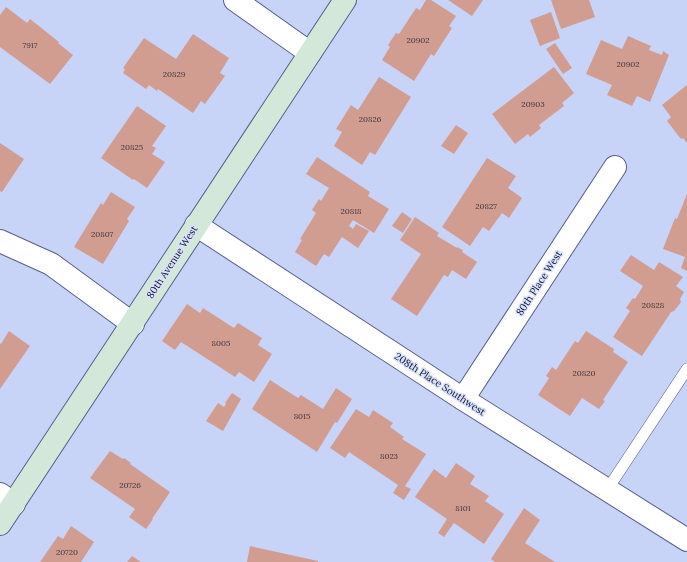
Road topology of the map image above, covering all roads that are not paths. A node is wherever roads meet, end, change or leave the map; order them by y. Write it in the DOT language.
graph roads {
  1 [pos="235,0"];
  2 [pos="345,0"];
  3 [pos="310,53"];
  4 [pos="615,168"];
  5 [pos="196,225"];
  6 [pos="0,241"];
  7 [pos="133,324"];
  8 [pos="687,369"];
  9 [pos="463,399"];
  10 [pos="607,490"];
  11 [pos="7,499"];
  12 [pos="0,524"];
  13 [pos="687,540"];
  1 -- 3 [label="street"];
  2 -- 3 [label="street, 80th Avenue West"];
  3 -- 5 [label="street, 80th Avenue West"];
  4 -- 9 [label="street, 80th Place West"];
  5 -- 7 [label="street, 80th Avenue West"];
  5 -- 9 [label="street, 208th Place Southwest"];
  6 -- 7 [label="street"];
  7 -- 11 [label="street, 80th Avenue West"];
  8 -- 10 [label="lane"];
  9 -- 10 [label="street, 208th Place Southwest"];
  10 -- 13 [label="street, 208th Place Southwest"];
  11 -- 12 [label="street, 80th Avenue West"];
}
